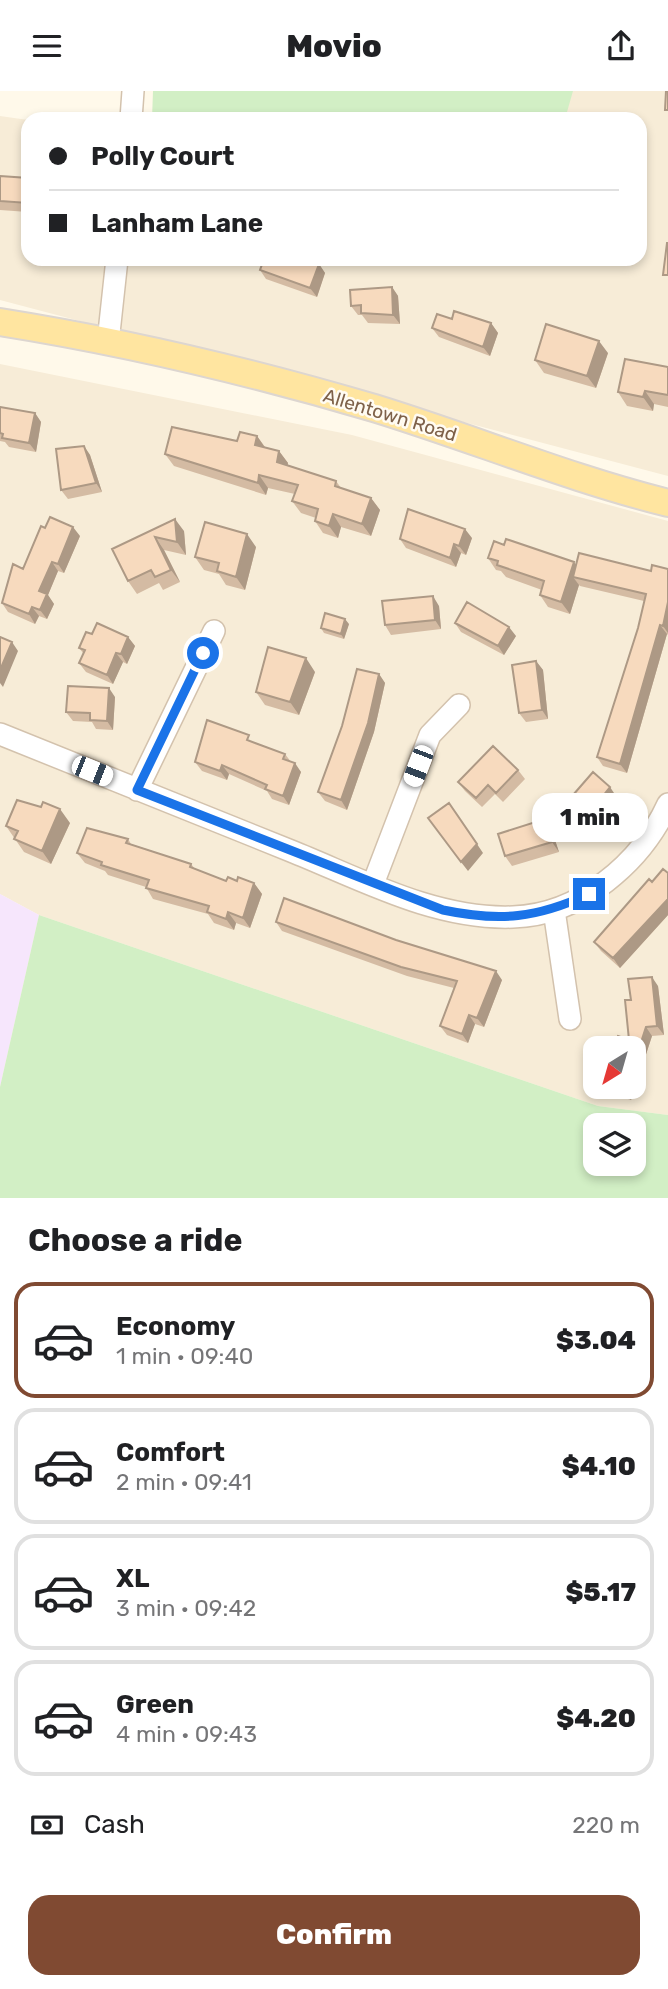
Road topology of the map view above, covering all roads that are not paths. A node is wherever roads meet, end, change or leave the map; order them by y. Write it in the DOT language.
graph roads {
  1 [pos="133,91"];
  2 [pos="132,112"];
  3 [pos="116,266"];
  4 [pos="0,322"];
  5 [pos="108,342"];
  6 [pos="668,503"];
  7 [pos="214,631"];
  8 [pos="459,705"];
  9 [pos="0,734"];
  10 [pos="137,790"];
  11 [pos="668,804"];
  12 [pos="373,884"];
  13 [pos="554,910"];
  14 [pos="569,1019"];
  1 -- 2 [label="street"];
  3 -- 5 [label="street"];
  4 -- 5 [label="main road, Allentown Road"];
  5 -- 6 [label="main road, Allentown Road"];
  7 -- 10 [label="street"];
  8 -- 12 [label="street"];
  9 -- 10 [label="street"];
  10 -- 12 [label="street"];
  11 -- 13 [label="street"];
  12 -- 13 [label="street"];
  13 -- 14 [label="street"];
}
